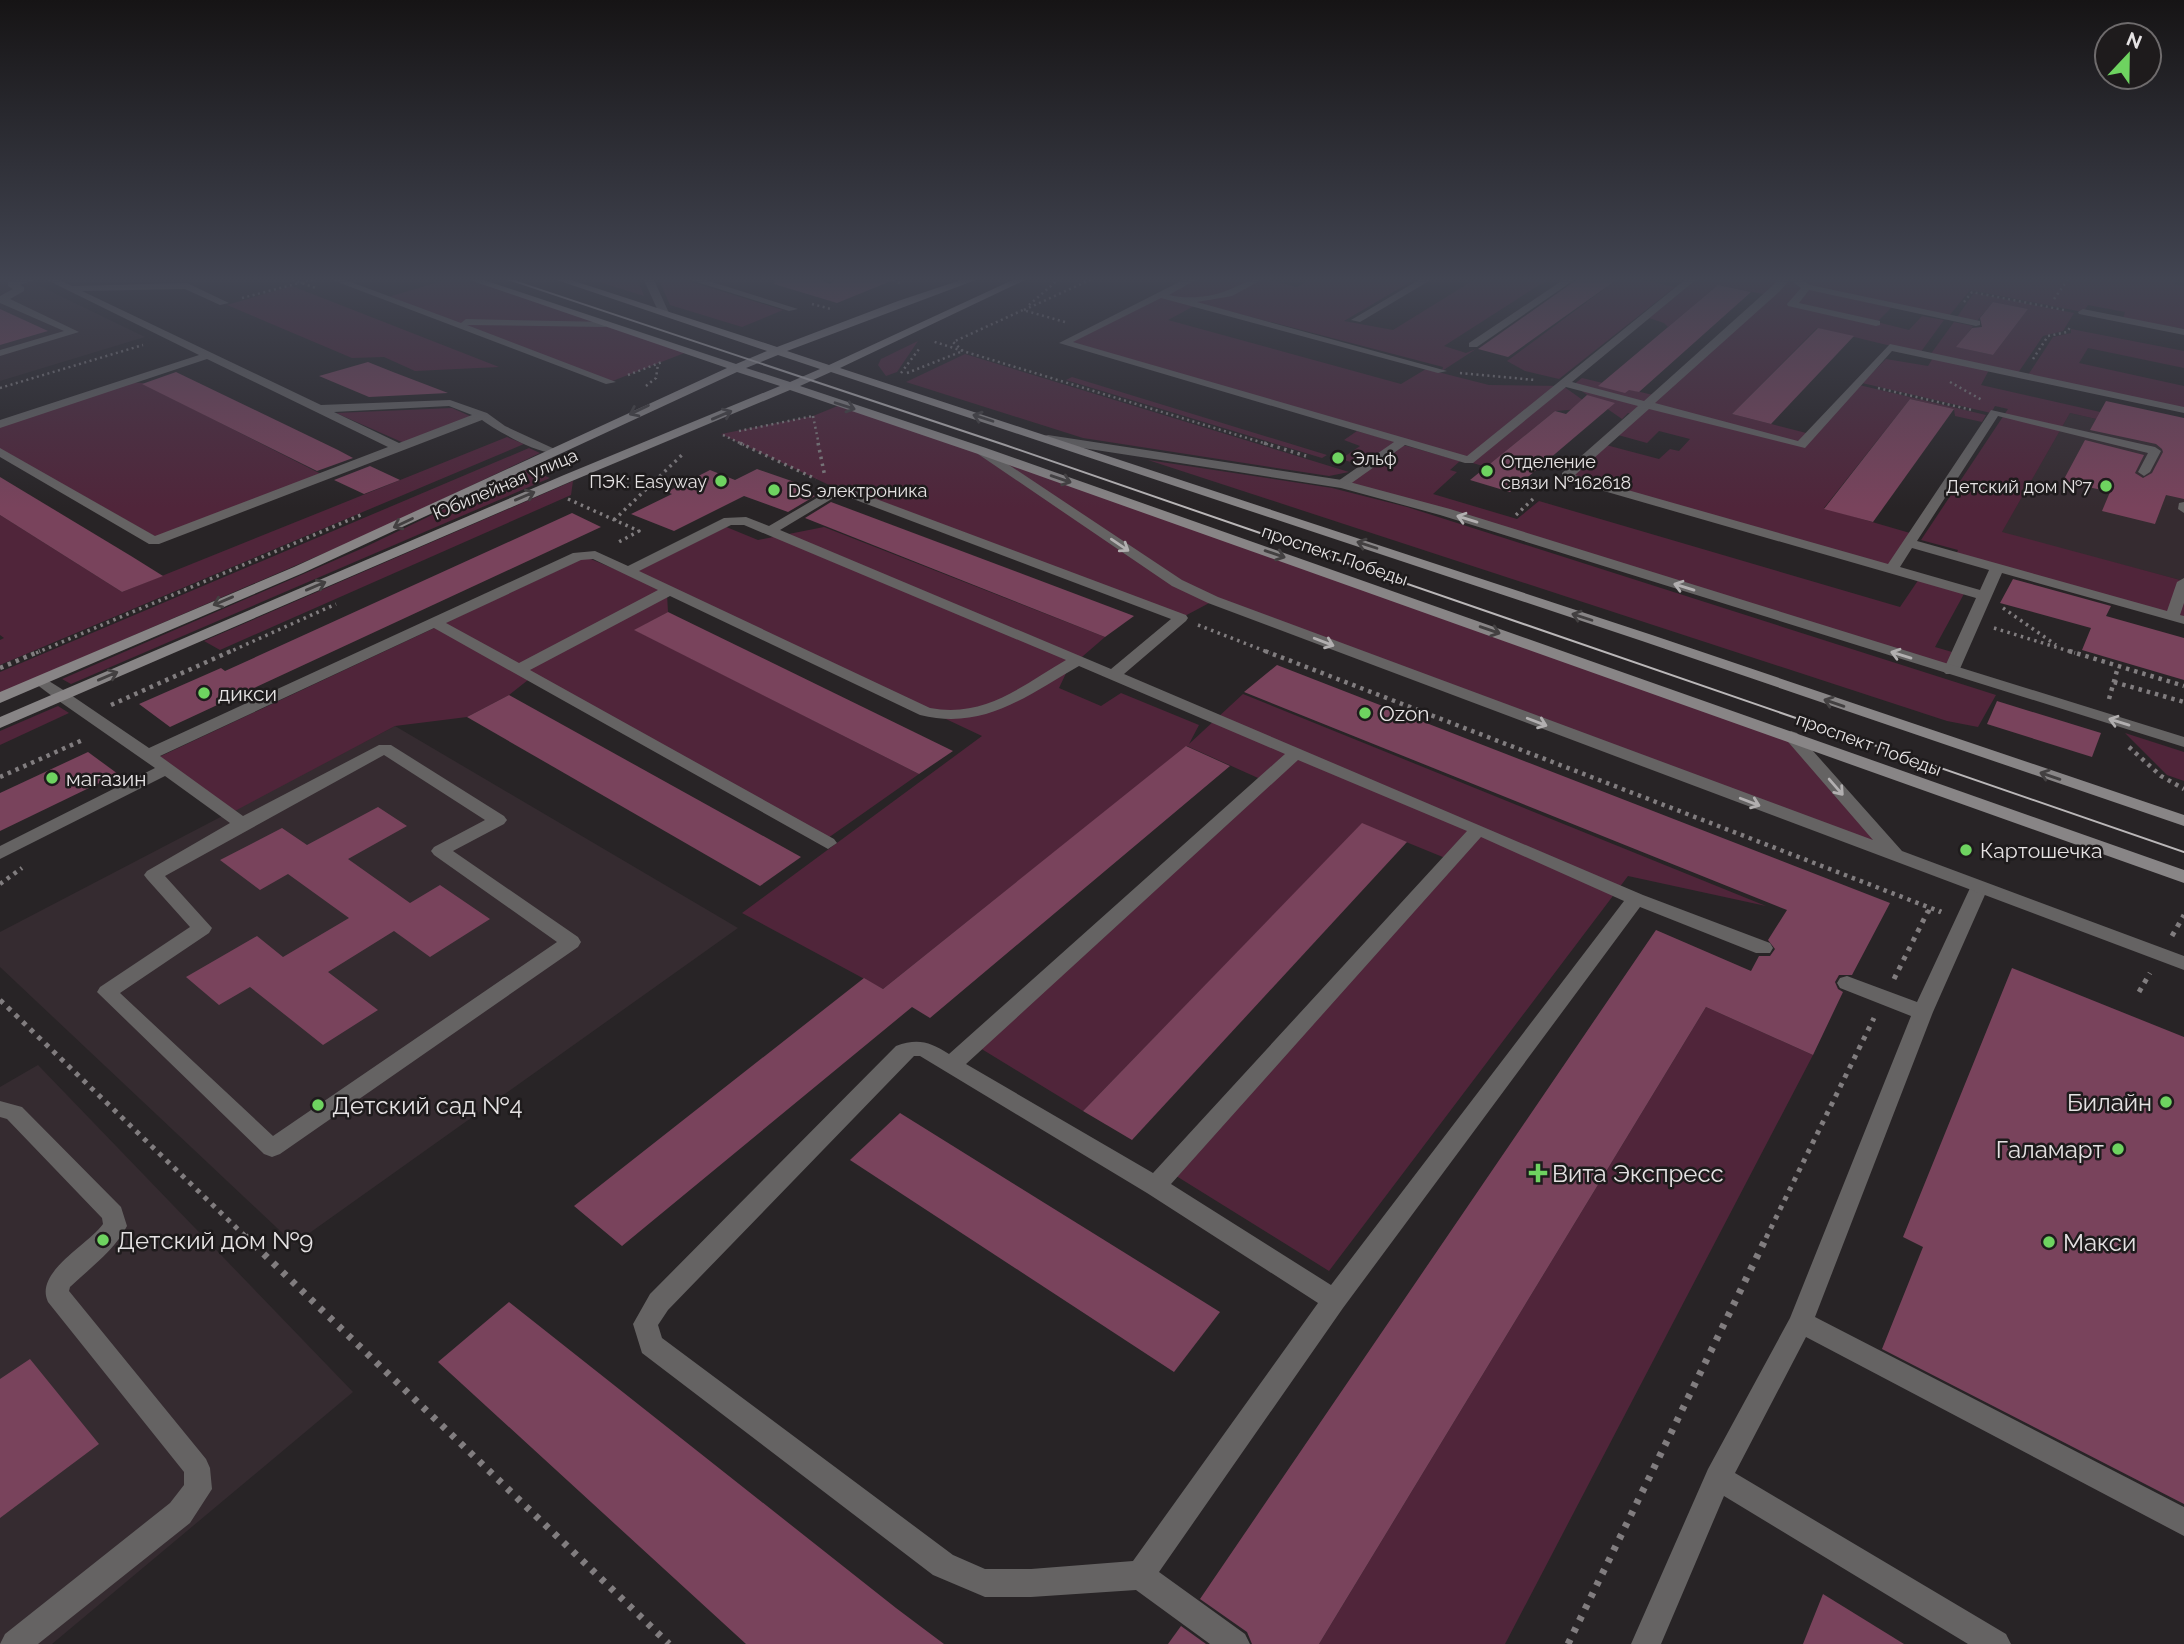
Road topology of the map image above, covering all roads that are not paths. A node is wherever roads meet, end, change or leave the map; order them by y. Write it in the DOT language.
graph roads {
  1 [pos="539,355"];
  2 [pos="695,355"];
  3 [pos="766,355"];
  4 [pos="791,355"];
  5 [pos="860,355"];
  6 [pos="1105,355"];
  7 [pos="1382,355"];
  8 [pos="1598,355"];
  9 [pos="1703,355"];
  10 [pos="1882,355"];
  11 [pos="1924,355"];
  12 [pos="206,356"];
  13 [pos="734,368"];
  14 [pos="832,368"];
  15 [pos="1442,371"];
  16 [pos="611,382"];
  17 [pos="1563,383"];
  18 [pos="789,387"];
  19 [pos="1646,405"];
  20 [pos="318,408"];
  21 [pos="2184,410"];
  22 [pos="483,415"];
  23 [pos="0,424"];
  24 [pos="1048,439"];
  25 [pos="1403,441"];
  26 [pos="400,447"];
  27 [pos="982,451"];
  28 [pos="0,452"];
  29 [pos="553,452"];
  30 [pos="1469,460"];
  31 [pos="550,470"];
  32 [pos="1457,471"];
  33 [pos="2144,472"];
  34 [pos="1342,484"];
  35 [pos="770,531"];
  36 [pos="1909,543"];
  37 [pos="1997,568"];
  38 [pos="1892,569"];
  39 [pos="628,571"];
  40 [pos="2184,582"];
  41 [pos="668,591"];
  42 [pos="1985,596"];
  43 [pos="2178,619"];
  44 [pos="434,622"];
  45 [pos="1078,660"];
  46 [pos="518,670"];
  47 [pos="1951,671"];
  48 [pos="1113,675"];
  49 [pos="41,681"];
  50 [pos="62,696"];
  51 [pos="0,698"];
  52 [pos="0,723"];
  53 [pos="1791,736"];
  54 [pos="2184,742"];
  55 [pos="1296,752"];
  56 [pos="148,755"];
  57 [pos="165,769"];
  58 [pos="2184,821"];
  59 [pos="242,824"];
  60 [pos="1478,829"];
  61 [pos="828,843"];
  62 [pos="0,853"];
  63 [pos="1897,857"];
  64 [pos="2184,877"];
  65 [pos="1979,888"];
  66 [pos="1636,899"];
  67 [pos="1763,948"];
  68 [pos="2184,963"];
  69 [pos="1847,983"];
  70 [pos="1923,1012"];
  71 [pos="951,1065"];
  72 [pos="0,1109"];
  73 [pos="1155,1186"];
  74 [pos="1334,1300"];
  75 [pos="1801,1322"];
  76 [pos="1718,1478"];
  77 [pos="2184,1522"];
  78 [pos="1140,1575"];
  79 [pos="15,1644"];
  80 [pos="1235,1644"];
  81 [pos="1646,1644"];
  82 [pos="1996,1644"];
  1 -- 16 [label="street"];
  2 -- 13 [label="main road, проспект Победы"];
  3 -- 13 [label="main road, Юбилейная улица"];
  4 -- 14 [label="main road, проспект Победы"];
  5 -- 14 [label="main road, Юбилейная улица"];
  6 -- 25 [label="street"];
  7 -- 15 [label="street"];
  8 -- 17 [label="street"];
  9 -- 19 [label="street"];
  10 -- 19 [label="street"];
  11 -- 21 [label="street"];
  12 -- 20 [label="street"];
  12 -- 23 [label="street"];
  13 -- 18 [label="main road, проспект Победы"];
  13 -- 29 [label="main road, Юбилейная улица, one-way"];
  14 -- 18 [label="main road, Юбилейная улица"];
  24 -- 14 [label="main road, проспект Победы, one-way"];
  17 -- 19 [label="street"];
  17 -- 30 [label="street"];
  18 -- 27 [label="main road, проспект Победы, one-way"];
  31 -- 18 [label="main road, Юбилейная улица, one-way"];
  19 -- 38 [label="street"];
  20 -- 22 [label="street"];
  20 -- 26 [label="street"];
  22 -- 26 [label="street"];
  22 -- 29 [label="street"];
  24 -- 34 [label="street"];
  58 -- 24 [label="main road, проспект Победы, one-way"];
  25 -- 30 [label="street"];
  25 -- 34 [label="street"];
  26 -- 28 [label="street"];
  27 -- 53 [label="main road, проспект Победы, one-way"];
  27 -- 63 [label="street, one-way"];
  29 -- 31 [label="main road, Юбилейная улица"];
  30 -- 32 [label="street"];
  31 -- 49 [label="main road, Юбилейная улица, one-way"];
  50 -- 31 [label="main road, Юбилейная улица, one-way"];
  33 -- 36 [label="street"];
  47 -- 34 [label="street, one-way"];
  35 -- 39 [label="street"];
  35 -- 45 [label="street"];
  35 -- 48 [label="street"];
  36 -- 37 [label="street"];
  36 -- 38 [label="street"];
  37 -- 42 [label="street"];
  37 -- 43 [label="street"];
  38 -- 42 [label="street"];
  39 -- 41 [label="street"];
  39 -- 44 [label="street"];
  40 -- 43 [label="street"];
  41 -- 45 [label="street"];
  41 -- 46 [label="street"];
  42 -- 47 [label="street"];
  44 -- 46 [label="street"];
  44 -- 56 [label="street"];
  45 -- 48 [label="street"];
  46 -- 61 [label="street"];
  54 -- 47 [label="street, one-way"];
  48 -- 55 [label="street"];
  49 -- 50 [label="street"];
  49 -- 51 [label="main road, Юбилейная улица"];
  50 -- 52 [label="main road, Юбилейная улица"];
  50 -- 56 [label="street"];
  53 -- 63 [label="street, one-way"];
  53 -- 64 [label="main road, проспект Победы"];
  55 -- 60 [label="street"];
  55 -- 71 [label="street"];
  56 -- 57 [label="street"];
  57 -- 59 [label="street"];
  57 -- 62 [label="street"];
  59 -- 59 [label="street"];
  60 -- 66 [label="street"];
  60 -- 73 [label="street"];
  63 -- 65 [label="street"];
  65 -- 68 [label="street"];
  65 -- 70 [label="street"];
  66 -- 67 [label="street"];
  66 -- 74 [label="street"];
  69 -- 70 [label="street"];
  70 -- 75 [label="street"];
  71 -- 73 [label="street"];
  71 -- 78 [label="street"];
  72 -- 79 [label="street"];
  73 -- 74 [label="street"];
  74 -- 78 [label="street"];
  75 -- 76 [label="street"];
  75 -- 77 [label="street"];
  76 -- 81 [label="street"];
  76 -- 82 [label="street"];
  78 -- 80 [label="street"];
}
